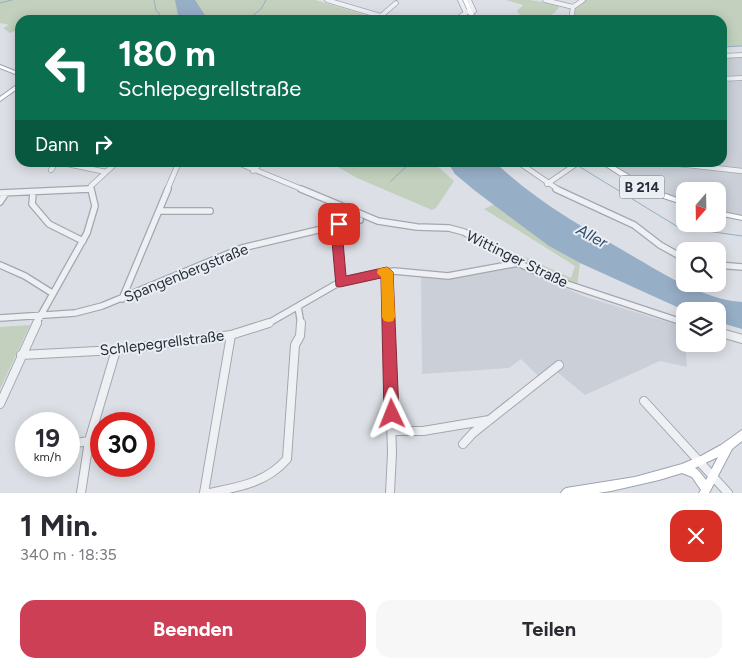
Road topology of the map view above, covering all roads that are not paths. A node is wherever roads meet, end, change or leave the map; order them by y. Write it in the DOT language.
graph roads {
  1 [pos="327,0"];
  2 [pos="460,0"];
  3 [pos="545,0"];
  4 [pos="583,0"];
  5 [pos="467,1"];
  6 [pos="396,3"];
  7 [pos="572,7"];
  8 [pos="469,13"];
  9 [pos="378,15"];
  10 [pos="382,15"];
  11 [pos="464,15"];
  12 [pos="571,15"];
  13 [pos="742,55"];
  14 [pos="727,56"];
  15 [pos="0,66"];
  16 [pos="15,73"];
  17 [pos="742,78"];
  18 [pos="727,79"];
  19 [pos="15,88"];
  20 [pos="0,99"];
  21 [pos="53,167"];
  22 [pos="82,167"];
  23 [pos="112,167"];
  24 [pos="177,167"];
  25 [pos="247,167"];
  26 [pos="256,167"];
  27 [pos="525,167"];
  28 [pos="572,167"];
  29 [pos="610,167"];
  30 [pos="706,167"];
  31 [pos="51,170"];
  32 [pos="253,170"];
  33 [pos="742,171"];
  34 [pos="106,172"];
  35 [pos="547,184"];
  36 [pos="90,189"];
  37 [pos="3,193"];
  38 [pos="33,193"];
  39 [pos="676,200"];
  40 [pos="0,202"];
  41 [pos="160,210"];
  42 [pos="210,211"];
  43 [pos="353,211"];
  44 [pos="726,215"];
  45 [pos="742,219"];
  46 [pos="360,220"];
  47 [pos="339,224"];
  48 [pos="83,241"];
  49 [pos="676,254"];
  50 [pos="518,263"];
  51 [pos="0,265"];
  52 [pos="726,265"];
  53 [pos="742,267"];
  54 [pos="387,272"];
  55 [pos="340,282"];
  56 [pos="52,293"];
  57 [pos="122,299"];
  58 [pos="298,307"];
  59 [pos="40,316"];
  60 [pos="0,318"];
  61 [pos="676,320"];
  62 [pos="726,334"];
  63 [pos="231,335"];
  64 [pos="742,338"];
  65 [pos="116,350"];
  66 [pos="21,356"];
  67 [pos="558,365"];
  68 [pos="644,401"];
  69 [pos="0,404"];
  70 [pos="491,419"];
  71 [pos="392,431"];
  72 [pos="742,436"];
  73 [pos="89,441"];
  74 [pos="80,442"];
  75 [pos="463,444"];
  76 [pos="728,448"];
  77 [pos="699,461"];
  78 [pos="680,468"];
  79 [pos="712,474"];
  80 [pos="705,491"];
  81 [pos="81,493"];
  82 [pos="204,493"];
  83 [pos="209,493"];
  84 [pos="390,493"];
  85 [pos="566,493"];
  86 [pos="728,493"];
  1 -- 9 [label="street"];
  2 -- 8 [label="street"];
  3 -- 7 [label="street"];
  4 -- 7 [label="street"];
  5 -- 8 [label="main road"];
  6 -- 10 [label="street"];
  7 -- 12 [label="street"];
  8 -- 11 [label="street"];
  13 -- 14 [label="street"];
  15 -- 16 [label="main road"];
  17 -- 18 [label="street"];
  19 -- 20 [label="main road"];
  21 -- 31 [label="street"];
  22 -- 34 [label="street"];
  23 -- 34 [label="street"];
  24 -- 41 [label="street"];
  25 -- 32 [label="street, Wittinger Straße"];
  26 -- 32 [label="street"];
  27 -- 35 [label="street"];
  28 -- 35 [label="street"];
  29 -- 39 [label="main road, B 214"];
  30 -- 33 [label="street"];
  32 -- 43 [label="street, Wittinger Straße"];
  34 -- 36 [label="street"];
  35 -- 49 [label="street"];
  36 -- 38 [label="street"];
  36 -- 48 [label="street"];
  37 -- 38 [label="street"];
  37 -- 40 [label="street"];
  38 -- 48 [label="street"];
  41 -- 42 [label="street"];
  41 -- 57 [label="street"];
  43 -- 47 [label="street"];
  43 -- 50 [label="street, Wittinger Straße"];
  44 -- 45 [label="main road"];
  46 -- 47 [label="street, Spangenbergstraße"];
  47 -- 55 [label="street"];
  47 -- 57 [label="street, Spangenbergstraße"];
  48 -- 56 [label="street"];
  50 -- 54 [label="street, Schlepegrellstraße"];
  50 -- 61 [label="street, Wittinger Straße"];
  51 -- 56 [label="street"];
  52 -- 53 [label="street"];
  54 -- 55 [label="street, Schlepegrellstraße"];
  54 -- 71 [label="street"];
  55 -- 58 [label="street, Schlepegrellstraße"];
  56 -- 59 [label="street"];
  57 -- 59 [label="street, Spangenbergstraße"];
  58 -- 63 [label="street, Schlepegrellstraße"];
  58 -- 83 [label="street"];
  59 -- 60 [label="street, Spangenbergstraße"];
  59 -- 66 [label="street"];
  62 -- 64 [label="street"];
  63 -- 65 [label="street, Schlepegrellstraße"];
  63 -- 82 [label="street"];
  65 -- 66 [label="street, Schlepegrellstraße"];
  65 -- 73 [label="street"];
  66 -- 69 [label="street"];
  67 -- 70 [label="street"];
  68 -- 77 [label="street"];
  70 -- 71 [label="street"];
  70 -- 75 [label="street"];
  71 -- 84 [label="street"];
  72 -- 76 [label="main road"];
  73 -- 74 [label="street"];
  73 -- 81 [label="street"];
  76 -- 77 [label="main road"];
  76 -- 79 [label="main road"];
  77 -- 78 [label="main road"];
  77 -- 79 [label="street"];
  78 -- 80 [label="main road"];
  78 -- 85 [label="main road"];
  79 -- 80 [label="main road"];
  79 -- 86 [label="street"];
}
